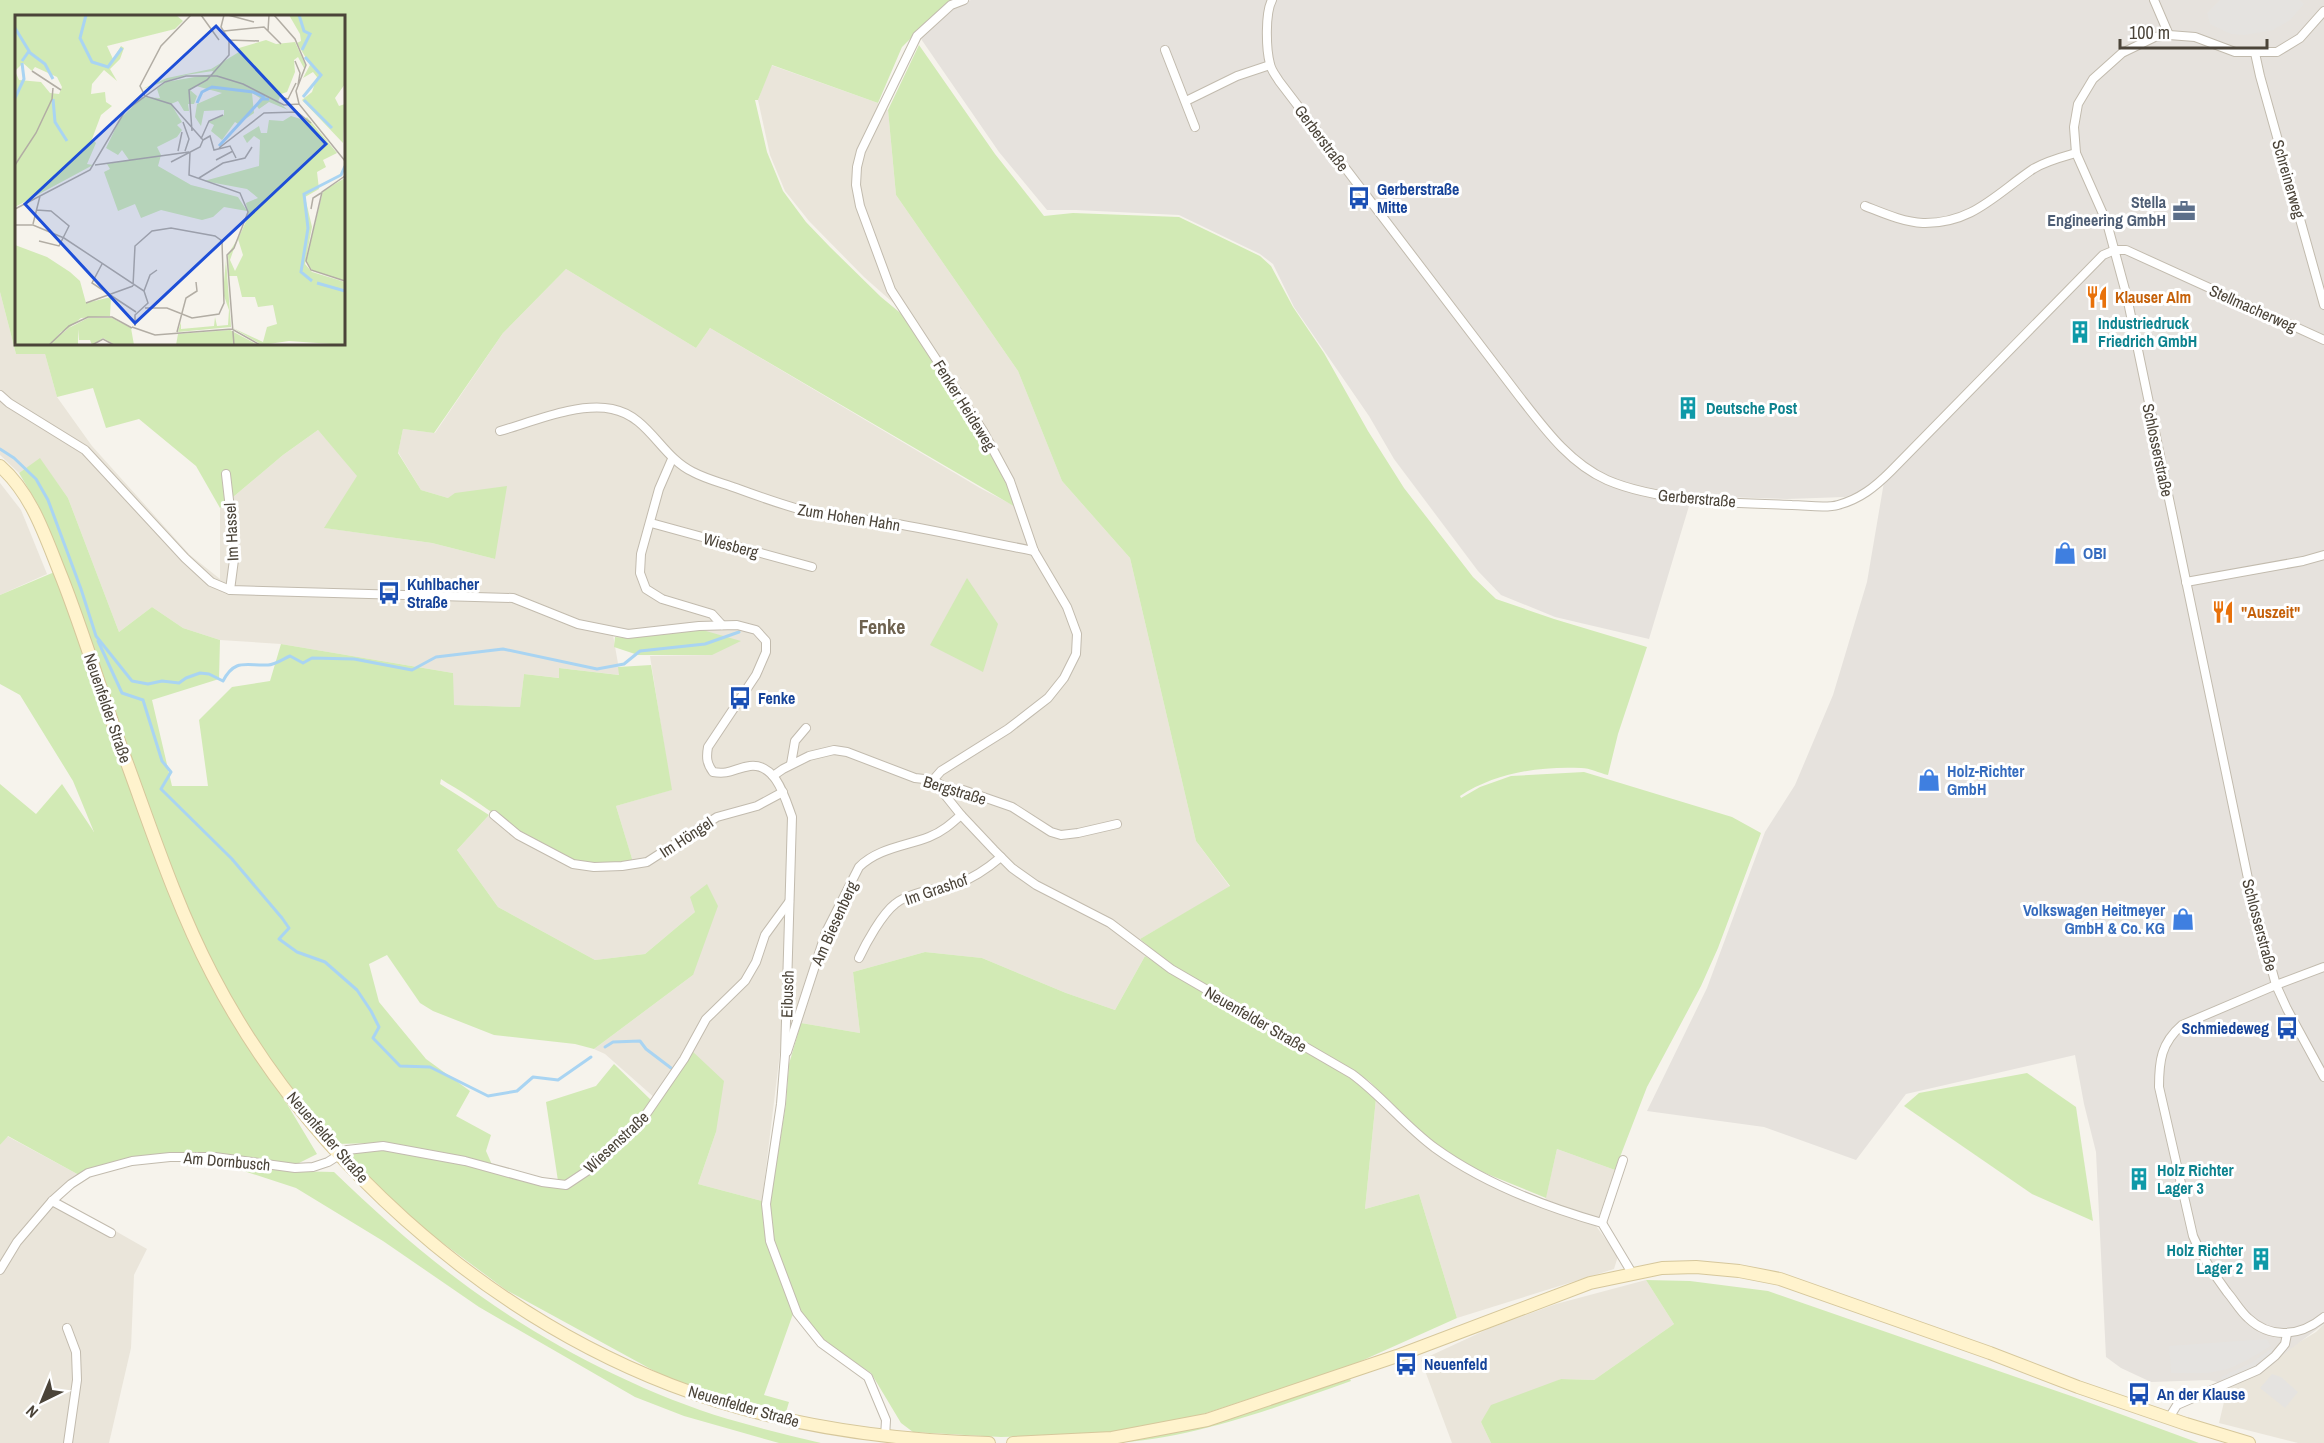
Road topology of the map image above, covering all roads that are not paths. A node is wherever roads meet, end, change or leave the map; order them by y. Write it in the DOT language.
graph roads {
  1 [pos="964,0"];
  2 [pos="1272,0"];
  3 [pos="2154,0"];
  4 [pos="2324,11"];
  5 [pos="2169,35"];
  6 [pos="1165,50"];
  7 [pos="2255,53"];
  8 [pos="1270,66"];
  9 [pos="1186,101"];
  10 [pos="1195,127"];
  11 [pos="2076,153"];
  12 [pos="1865,206"];
  13 [pos="2115,250"];
  14 [pos="2324,305"];
  15 [pos="2324,340"];
  16 [pos="0,394"];
  17 [pos="500,431"];
  18 [pos="672,459"];
  19 [pos="0,466"];
  20 [pos="226,474"];
  21 [pos="651,523"];
  22 [pos="1035,551"];
  23 [pos="2324,555"];
  24 [pos="812,567"];
  25 [pos="2186,582"];
  26 [pos="230,590"];
  27 [pos="722,625"];
  28 [pos="806,728"];
  29 [pos="791,765"];
  30 [pos="773,776"];
  31 [pos="933,780"];
  32 [pos="783,792"];
  33 [pos="494,815"];
  34 [pos="961,815"];
  35 [pos="1117,824"];
  36 [pos="1001,857"];
  37 [pos="789,902"];
  38 [pos="859,958"];
  39 [pos="2324,967"];
  40 [pos="2276,984"];
  41 [pos="785,1055"];
  42 [pos="2324,1077"];
  43 [pos="338,1154"];
  44 [pos="1623,1160"];
  45 [pos="52,1201"];
  46 [pos="1602,1223"];
  47 [pos="111,1233"];
  48 [pos="1,1266"];
  49 [pos="1632,1273"];
  50 [pos="2324,1317"];
  51 [pos="67,1328"];
  52 [pos="2287,1334"];
  53 [pos="2169,1418"];
  54 [pos="885,1437"];
  55 [pos="68,1443"];
  56 [pos="989,1443"];
  57 [pos="1013,1443"];
  58 [pos="2249,1443"];
  1 -- 22 [label="street, Fenker Heideweg"];
  2 -- 8 [label="street, Gerberstraße"];
  3 -- 5 [label="street"];
  4 -- 7 [label="street, Schlosserstraße"];
  5 -- 7 [label="street, Schlosserstraße"];
  5 -- 11 [label="street, Schlosserstraße"];
  6 -- 9 [label="street"];
  7 -- 14 [label="street, Schreinerweg"];
  8 -- 9 [label="street"];
  8 -- 13 [label="street, Gerberstraße"];
  9 -- 10 [label="street"];
  11 -- 12 [label="street"];
  11 -- 13 [label="street, Schlosserstraße"];
  13 -- 15 [label="street, Stellmacherweg"];
  13 -- 25 [label="street, Schlosserstraße"];
  16 -- 26 [label="street"];
  17 -- 18 [label="street, Zum Hohen Hahn"];
  18 -- 21 [label="street"];
  18 -- 22 [label="street, Zum Hohen Hahn"];
  19 -- 43 [label="main road, Neuenfelder Straße"];
  20 -- 26 [label="street, Im Hassel"];
  21 -- 24 [label="street, Wiesberg"];
  21 -- 27 [label="street"];
  22 -- 31 [label="street, Fenker Heideweg"];
  23 -- 25 [label="street"];
  25 -- 40 [label="street, Schlosserstraße"];
  26 -- 27 [label="street"];
  27 -- 30 [label="street"];
  28 -- 29 [label="street"];
  29 -- 30 [label="street, Bergstraße"];
  29 -- 31 [label="street, Bergstraße"];
  30 -- 32 [label="street, Eibusch"];
  31 -- 34 [label="street, Neuenfelder Straße"];
  31 -- 35 [label="street, Bergstraße"];
  32 -- 33 [label="street, Im Höngel"];
  32 -- 37 [label="street, Eibusch"];
  34 -- 36 [label="street, Neuenfelder Straße"];
  34 -- 41 [label="street, Am Biesenberg"];
  36 -- 38 [label="street, Im Grashof"];
  36 -- 46 [label="street, Neuenfelder Straße"];
  37 -- 41 [label="street, Eibusch"];
  37 -- 43 [label="street, Wiesenstraße"];
  39 -- 40 [label="street"];
  40 -- 42 [label="street, Schlosserstraße"];
  40 -- 52 [label="street"];
  41 -- 54 [label="street, Eibusch"];
  43 -- 45 [label="street, Am Dornbusch"];
  43 -- 54 [label="main road, Neuenfelder Straße"];
  44 -- 46 [label="street"];
  45 -- 47 [label="street"];
  45 -- 48 [label="street, Am Dornbusch"];
  46 -- 49 [label="street"];
  49 -- 53 [label="main road"];
  49 -- 57 [label="main road"];
  50 -- 52 [label="street"];
  51 -- 55 [label="street"];
  52 -- 53 [label="street"];
  53 -- 58 [label="main road"];
  54 -- 56 [label="main road, Neuenfelder Straße"];
}
